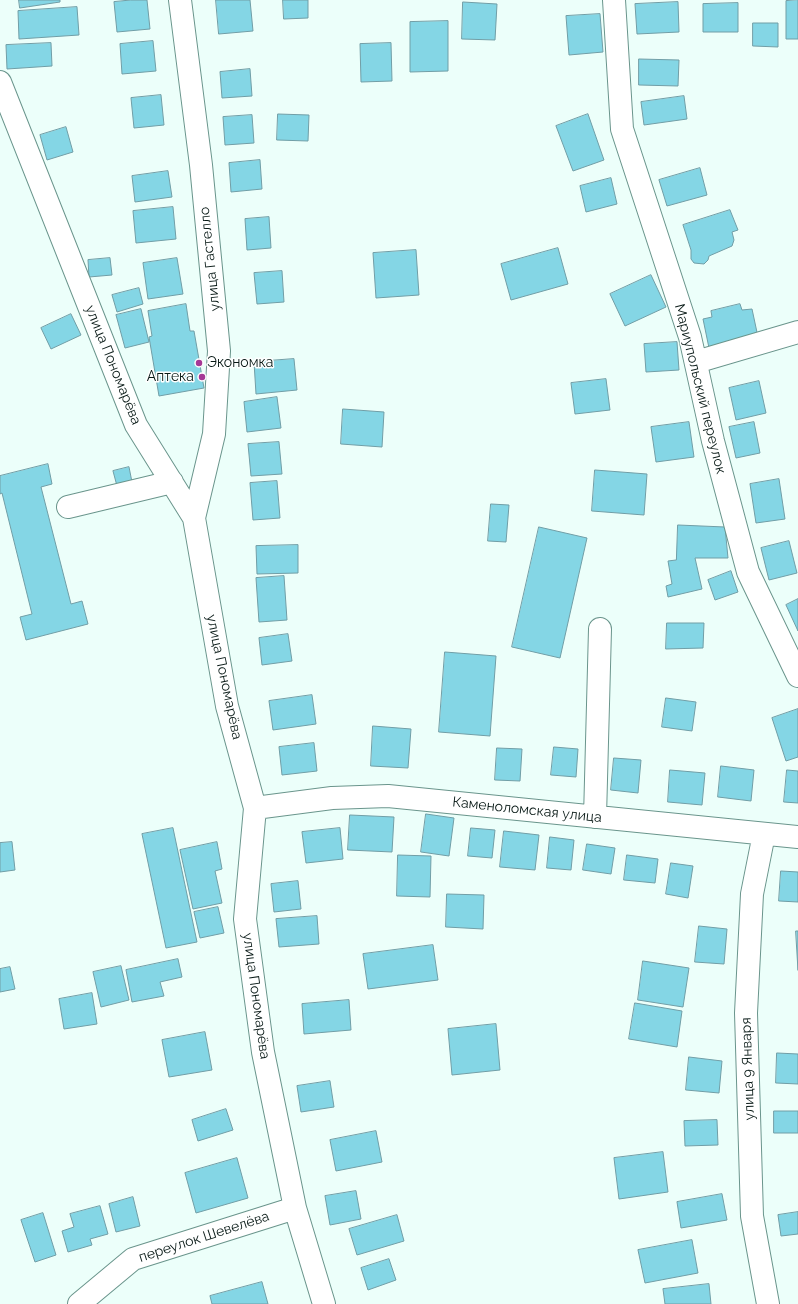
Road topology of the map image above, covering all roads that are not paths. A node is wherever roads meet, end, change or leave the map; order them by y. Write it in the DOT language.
graph roads {
  1 [pos="180,0"];
  2 [pos="614,0"];
  3 [pos="0,82"];
  4 [pos="798,332"];
  5 [pos="696,362"];
  6 [pos="172,482"];
  7 [pos="68,507"];
  8 [pos="194,518"];
  9 [pos="600,629"];
  10 [pos="798,676"];
  11 [pos="255,808"];
  12 [pos="595,817"];
  13 [pos="764,834"];
  14 [pos="798,837"];
  15 [pos="295,1208"];
  16 [pos="79,1304"];
  17 [pos="324,1304"];
  18 [pos="768,1304"];
  1 -- 8 [label="street, улица Гастелло"];
  2 -- 5 [label="street, Мариупольский переулок"];
  3 -- 6 [label="street, улица Пономарёва"];
  4 -- 5 [label="street"];
  5 -- 10 [label="street, Мариупольский переулок"];
  6 -- 7 [label="street"];
  6 -- 8 [label="street, улица Пономарёва"];
  8 -- 11 [label="street, улица Пономарёва"];
  9 -- 12 [label="street"];
  11 -- 12 [label="street, Каменоломская улица"];
  11 -- 15 [label="street, улица Пономарёва"];
  12 -- 13 [label="street, Каменоломская улица"];
  13 -- 14 [label="street, Каменоломская улица"];
  13 -- 18 [label="street, улица 9 Января"];
  15 -- 16 [label="street, переулок Шевелёва"];
  15 -- 17 [label="street, улица Пономарёва"];
}
